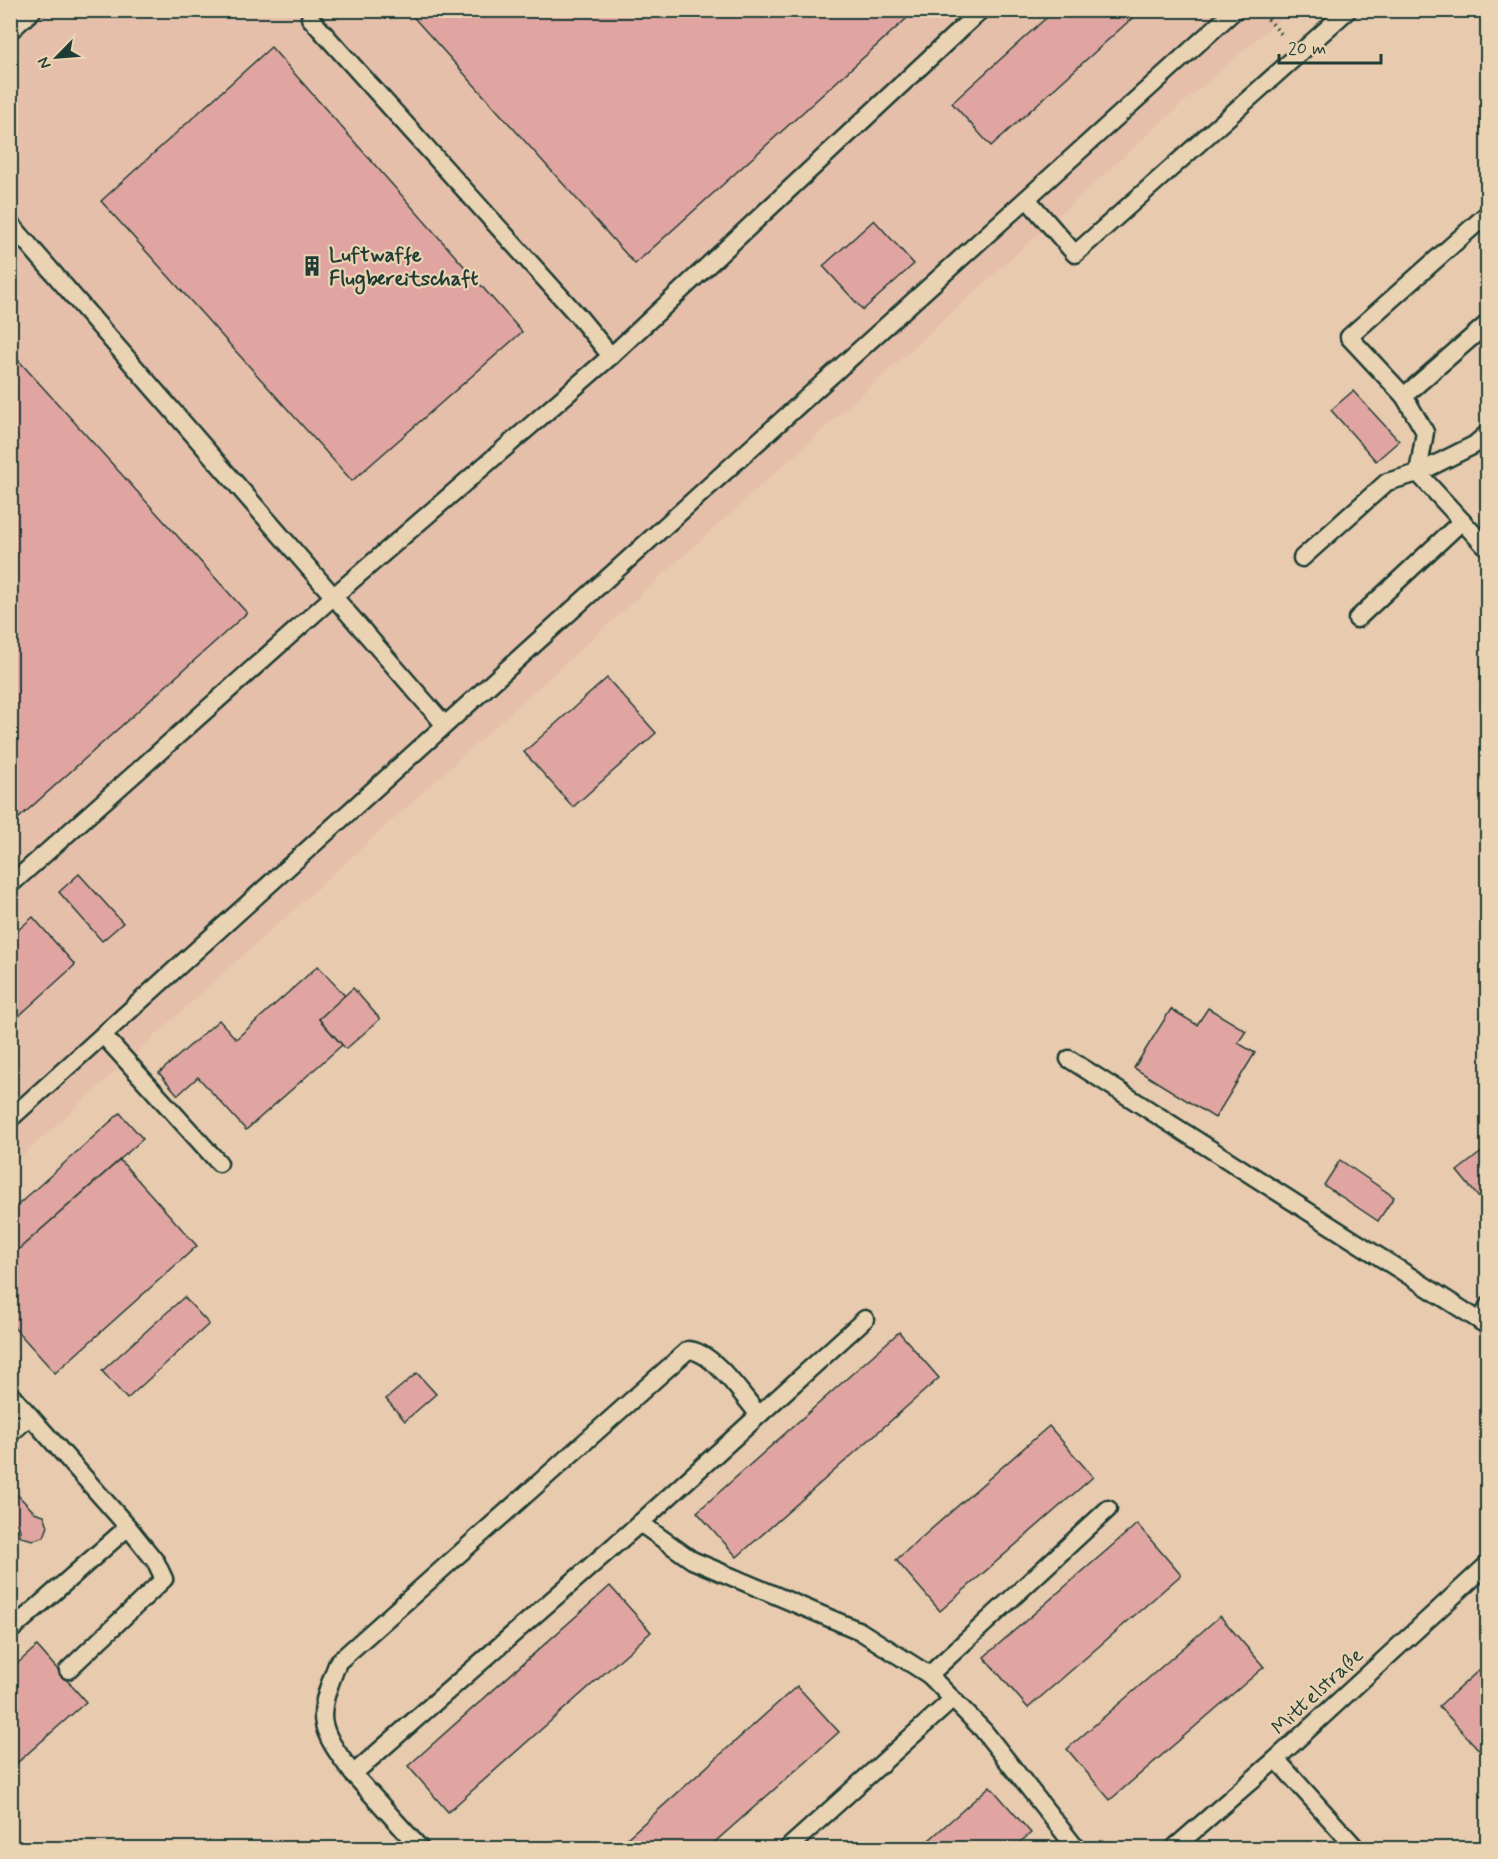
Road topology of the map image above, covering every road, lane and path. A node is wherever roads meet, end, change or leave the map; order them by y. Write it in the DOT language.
graph roads {
  1 [pos="33,10"];
  2 [pos="981,10"];
  3 [pos="1235,10"];
  4 [pos="1260,10"];
  5 [pos="1348,10"];
  6 [pos="310,18"];
  7 [pos="10,31"];
  8 [pos="1299,54"];
  9 [pos="1028,200"];
  10 [pos="1486,215"];
  11 [pos="10,223"];
  12 [pos="1488,324"];
  13 [pos="610,356"];
  14 [pos="1404,396"];
  15 [pos="1488,433"];
  16 [pos="1418,473"];
  17 [pos="1462,521"];
  18 [pos="1488,542"];
  19 [pos="1302,558"];
  20 [pos="334,596"];
  21 [pos="1357,619"];
  22 [pos="444,724"];
  23 [pos="10,885"];
  24 [pos="103,1035"];
  25 [pos="1070,1059"];
  26 [pos="10,1119"];
  27 [pos="219,1163"];
  28 [pos="1485,1318"];
  29 [pos="865,1319"];
  30 [pos="10,1394"];
  31 [pos="759,1415"];
  32 [pos="30,1416"];
  33 [pos="10,1434"];
  34 [pos="1108,1509"];
  35 [pos="640,1523"];
  36 [pos="128,1527"];
  37 [pos="1488,1564"];
  38 [pos="10,1631"];
  39 [pos="68,1670"];
  40 [pos="929,1675"];
  41 [pos="953,1700"];
  42 [pos="1276,1759"];
  43 [pos="353,1773"];
  44 [pos="420,1848"];
  45 [pos="788,1848"];
  46 [pos="1076,1848"];
  47 [pos="1174,1848"];
  48 [pos="1356,1848"];
  1 -- 7 [label="lane"];
  2 -- 13 [label="lane"];
  3 -- 9 [label="lane"];
  4 -- 8 [label="path"];
  5 -- 8 [label="lane"];
  6 -- 13 [label="lane"];
  8 -- 9 [label="lane"];
  9 -- 22 [label="lane"];
  10 -- 14 [label="lane"];
  11 -- 20 [label="lane"];
  12 -- 14 [label="lane"];
  13 -- 20 [label="lane"];
  14 -- 16 [label="lane"];
  15 -- 16 [label="lane"];
  16 -- 17 [label="lane"];
  16 -- 19 [label="lane"];
  17 -- 18 [label="lane"];
  17 -- 21 [label="lane"];
  20 -- 22 [label="lane"];
  20 -- 23 [label="lane"];
  22 -- 24 [label="lane"];
  24 -- 26 [label="lane"];
  24 -- 27 [label="lane"];
  25 -- 28 [label="lane"];
  29 -- 31 [label="lane"];
  30 -- 32 [label="lane"];
  31 -- 35 [label="lane"];
  31 -- 43 [label="lane"];
  32 -- 33 [label="lane"];
  32 -- 36 [label="lane"];
  34 -- 40 [label="lane"];
  35 -- 40 [label="lane"];
  35 -- 43 [label="lane"];
  36 -- 38 [label="lane"];
  36 -- 39 [label="lane"];
  37 -- 42 [label="lane, Mittelstraße"];
  40 -- 41 [label="lane"];
  41 -- 45 [label="lane"];
  41 -- 46 [label="lane"];
  42 -- 47 [label="lane, Mittelstraße"];
  42 -- 48 [label="lane"];
  43 -- 44 [label="lane"];
}
